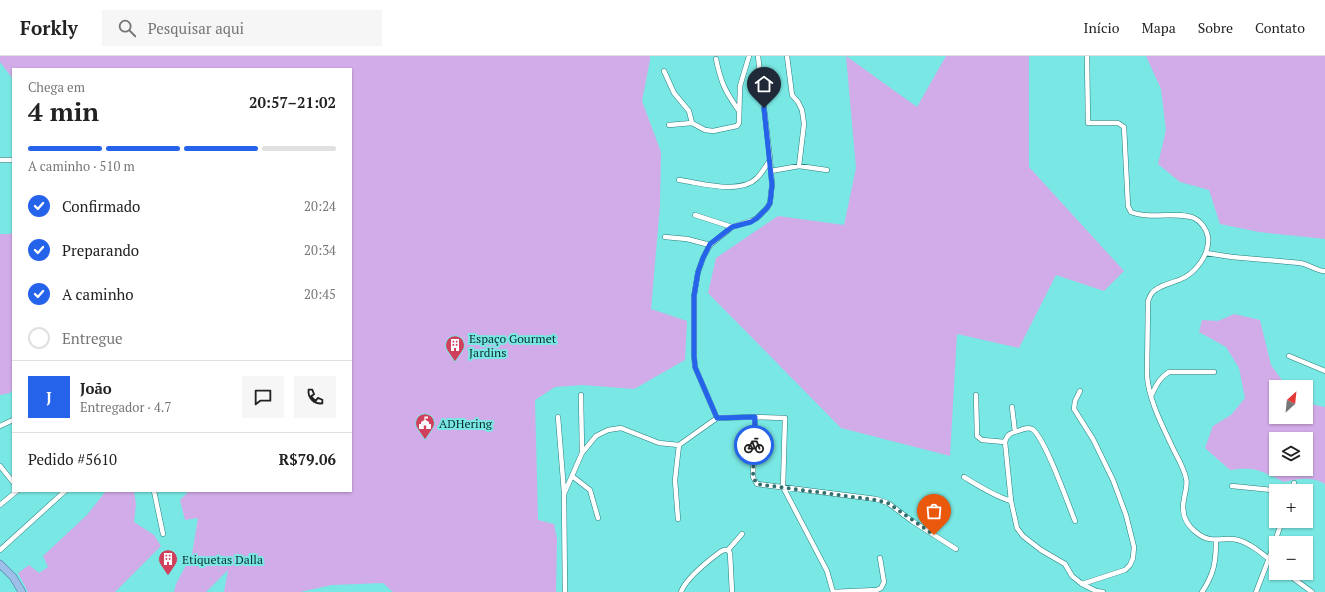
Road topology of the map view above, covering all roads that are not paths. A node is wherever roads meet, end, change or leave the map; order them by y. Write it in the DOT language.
graph roads {
  1 [pos="749,56"];
  2 [pos="758,56"];
  3 [pos="787,56"];
  4 [pos="1087,56"];
  5 [pos="716,59"];
  6 [pos="664,71"];
  7 [pos="739,111"];
  8 [pos="692,123"];
  9 [pos="669,125"];
  10 [pos="770,159"];
  11 [pos="0,160"];
  12 [pos="12,160"];
  13 [pos="799,166"];
  14 [pos="827,170"];
  15 [pos="771,171"];
  16 [pos="680,180"];
  17 [pos="695,215"];
  18 [pos="732,227"];
  19 [pos="665,237"];
  20 [pos="710,244"];
  21 [pos="1206,252"];
  22 [pos="1325,271"];
  23 [pos="1289,356"];
  24 [pos="1325,371"];
  25 [pos="1214,372"];
  26 [pos="1080,391"];
  27 [pos="581,395"];
  28 [pos="976,395"];
  29 [pos="1151,396"];
  30 [pos="1012,407"];
  31 [pos="755,417"];
  32 [pos="558,418"];
  33 [pos="717,418"];
  34 [pos="12,420"];
  35 [pos="0,426"];
  36 [pos="1014,432"];
  37 [pos="1005,442"];
  38 [pos="679,445"];
  39 [pos="582,453"];
  40 [pos="0,466"];
  41 [pos="572,476"];
  42 [pos="964,477"];
  43 [pos="12,481"];
  44 [pos="1232,486"];
  45 [pos="783,487"];
  46 [pos="1269,490"];
  47 [pos="16,492"];
  48 [pos="64,492"];
  49 [pos="154,492"];
  50 [pos="564,494"];
  51 [pos="1011,501"];
  52 [pos="0,505"];
  53 [pos="598,518"];
  54 [pos="678,520"];
  55 [pos="1075,521"];
  56 [pos="163,534"];
  57 [pos="742,534"];
  58 [pos="1216,540"];
  59 [pos="956,549"];
  60 [pos="0,550"];
  61 [pos="728,550"];
  62 [pos="880,558"];
  63 [pos="1269,559"];
  64 [pos="0,564"];
  65 [pos="1296,580"];
  66 [pos="1082,584"];
  67 [pos="22,592"];
  68 [pos="565,592"];
  69 [pos="681,592"];
  70 [pos="732,592"];
  71 [pos="833,592"];
  72 [pos="1103,592"];
  73 [pos="1202,592"];
  74 [pos="1256,592"];
  75 [pos="1312,592"];
  1 -- 7 [label="street"];
  2 -- 10 [label="street"];
  3 -- 13 [label="street"];
  4 -- 21 [label="street"];
  5 -- 7 [label="street"];
  6 -- 8 [label="street"];
  7 -- 8 [label="street"];
  8 -- 9 [label="street"];
  10 -- 15 [label="street"];
  10 -- 16 [label="street"];
  11 -- 12 [label="street"];
  13 -- 14 [label="street"];
  13 -- 15 [label="street"];
  15 -- 18 [label="street"];
  17 -- 18 [label="street"];
  18 -- 20 [label="street"];
  19 -- 20 [label="street"];
  20 -- 33 [label="street"];
  21 -- 22 [label="street"];
  21 -- 29 [label="street"];
  23 -- 24 [label="street"];
  25 -- 29 [label="street"];
  26 -- 66 [label="street"];
  27 -- 39 [label="street"];
  28 -- 37 [label="street"];
  29 -- 58 [label="street"];
  30 -- 36 [label="street"];
  31 -- 33 [label="street"];
  31 -- 45 [label="street"];
  31 -- 45 [label="street"];
  32 -- 50 [label="street"];
  33 -- 38 [label="street"];
  34 -- 35 [label="street"];
  36 -- 37 [label="street"];
  36 -- 55 [label="street"];
  37 -- 51 [label="street"];
  38 -- 39 [label="street"];
  38 -- 54 [label="street"];
  39 -- 41 [label="street"];
  40 -- 43 [label="street"];
  41 -- 50 [label="street"];
  41 -- 53 [label="street"];
  42 -- 51 [label="street"];
  44 -- 46 [label="street"];
  45 -- 59 [label="street"];
  45 -- 71 [label="street"];
  47 -- 52 [label="street"];
  48 -- 60 [label="street"];
  49 -- 56 [label="street"];
  50 -- 68 [label="street"];
  51 -- 66 [label="street"];
  57 -- 61 [label="street"];
  58 -- 63 [label="street"];
  58 -- 73 [label="street"];
  61 -- 69 [label="street"];
  61 -- 70 [label="street"];
  62 -- 71 [label="street"];
  63 -- 74 [label="street"];
  64 -- 67 [label="main road"];
  65 -- 75 [label="street"];
  66 -- 72 [label="street"];
}
